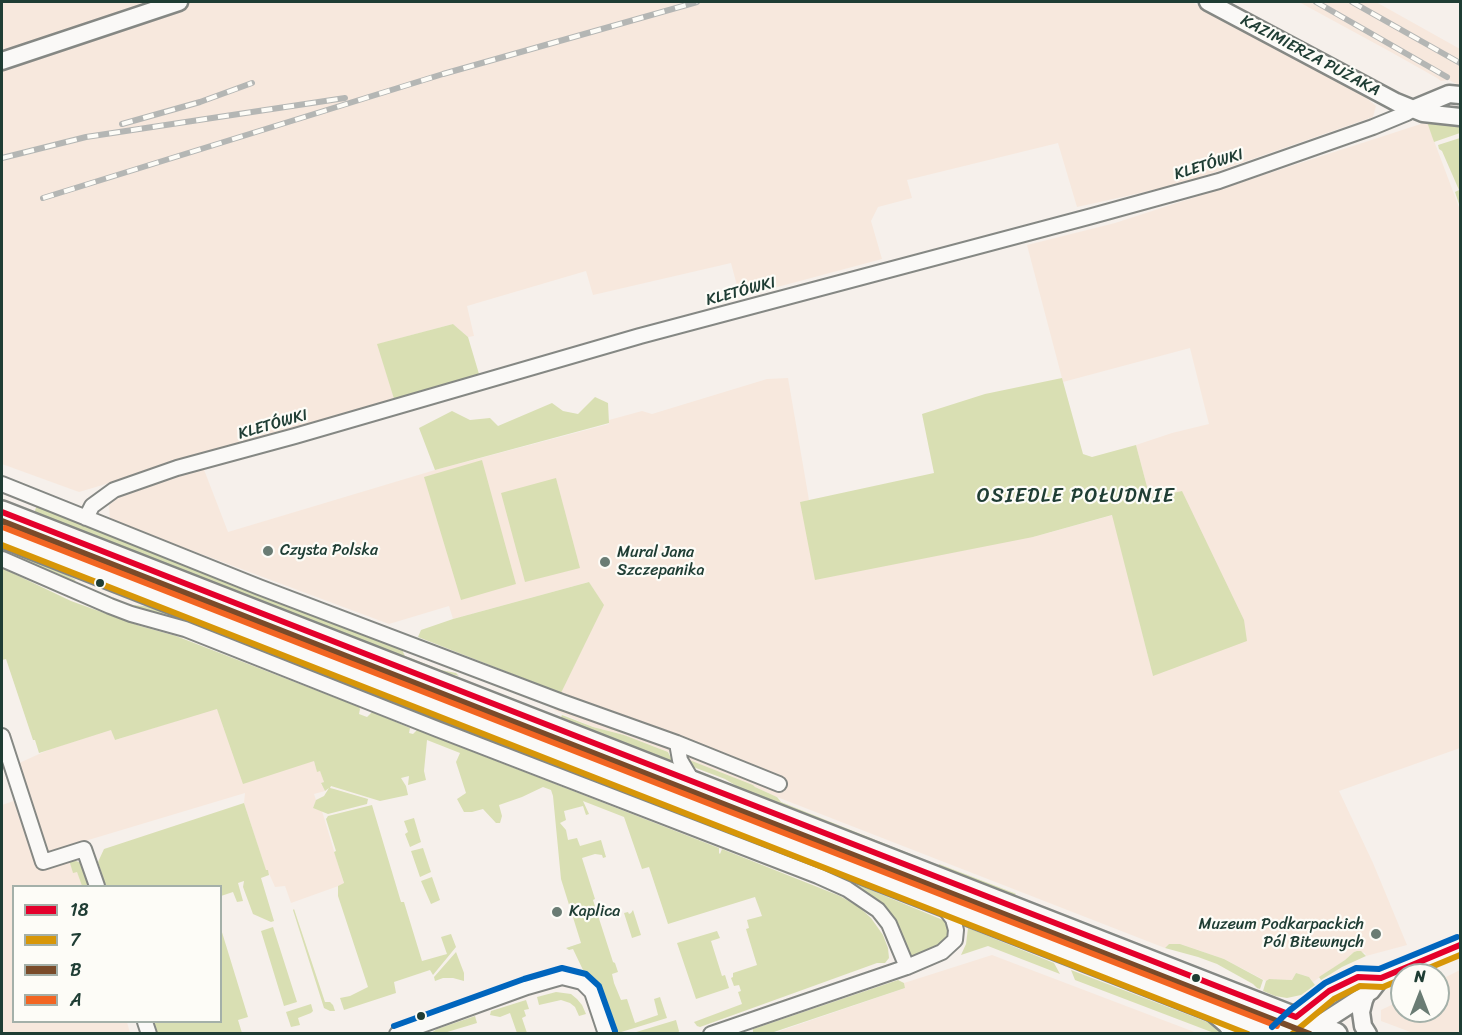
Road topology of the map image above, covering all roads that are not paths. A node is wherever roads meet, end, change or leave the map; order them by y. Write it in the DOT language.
graph roads {
  1 [pos="179,2"];
  2 [pos="1208,2"];
  3 [pos="2,61"];
  4 [pos="1461,95"];
  5 [pos="1413,109"];
  6 [pos="1461,117"];
  7 [pos="2,484"];
  8 [pos="2,512"];
  9 [pos="86,518"];
  10 [pos="2,536"];
  11 [pos="2,559"];
  12 [pos="2,736"];
  13 [pos="677,743"];
  14 [pos="693,782"];
  15 [pos="778,784"];
  16 [pos="97,885"];
  17 [pos="940,903"];
  18 [pos="1461,945"];
  19 [pos="907,967"];
  20 [pos="1381,978"];
  21 [pos="1367,993"];
  22 [pos="1203,1005"];
  23 [pos="1314,1028"];
  24 [pos="400,1033"];
  25 [pos="606,1034"];
  26 [pos="711,1034"];
  27 [pos="1233,1034"];
  28 [pos="1276,1034"];
  29 [pos="1368,1034"];
  1 -- 3 [label="street"];
  2 -- 5 [label="street, KAZIMIERZA PUŻAKA"];
  4 -- 5 [label="street"];
  5 -- 6 [label="street, KAZIMIERZA PUŻAKA"];
  5 -- 9 [label="street, KLETÓWKI"];
  7 -- 9 [label="street"];
  8 -- 14 [label="main road"];
  9 -- 13 [label="street"];
  10 -- 17 [label="main road"];
  11 -- 19 [label="street"];
  12 -- 16 [label="street"];
  13 -- 14 [label="street"];
  13 -- 15 [label="street"];
  14 -- 23 [label="main road"];
  17 -- 19 [label="street"];
  17 -- 22 [label="main road"];
  18 -- 20 [label="street"];
  19 -- 26 [label="street"];
  20 -- 21 [label="street"];
  20 -- 23 [label="street"];
  21 -- 23 [label="street"];
  21 -- 29 [label="street"];
  22 -- 27 [label="street"];
  22 -- 28 [label="main road"];
  23 -- 28 [label="street"];
  24 -- 25 [label="street"];
}
